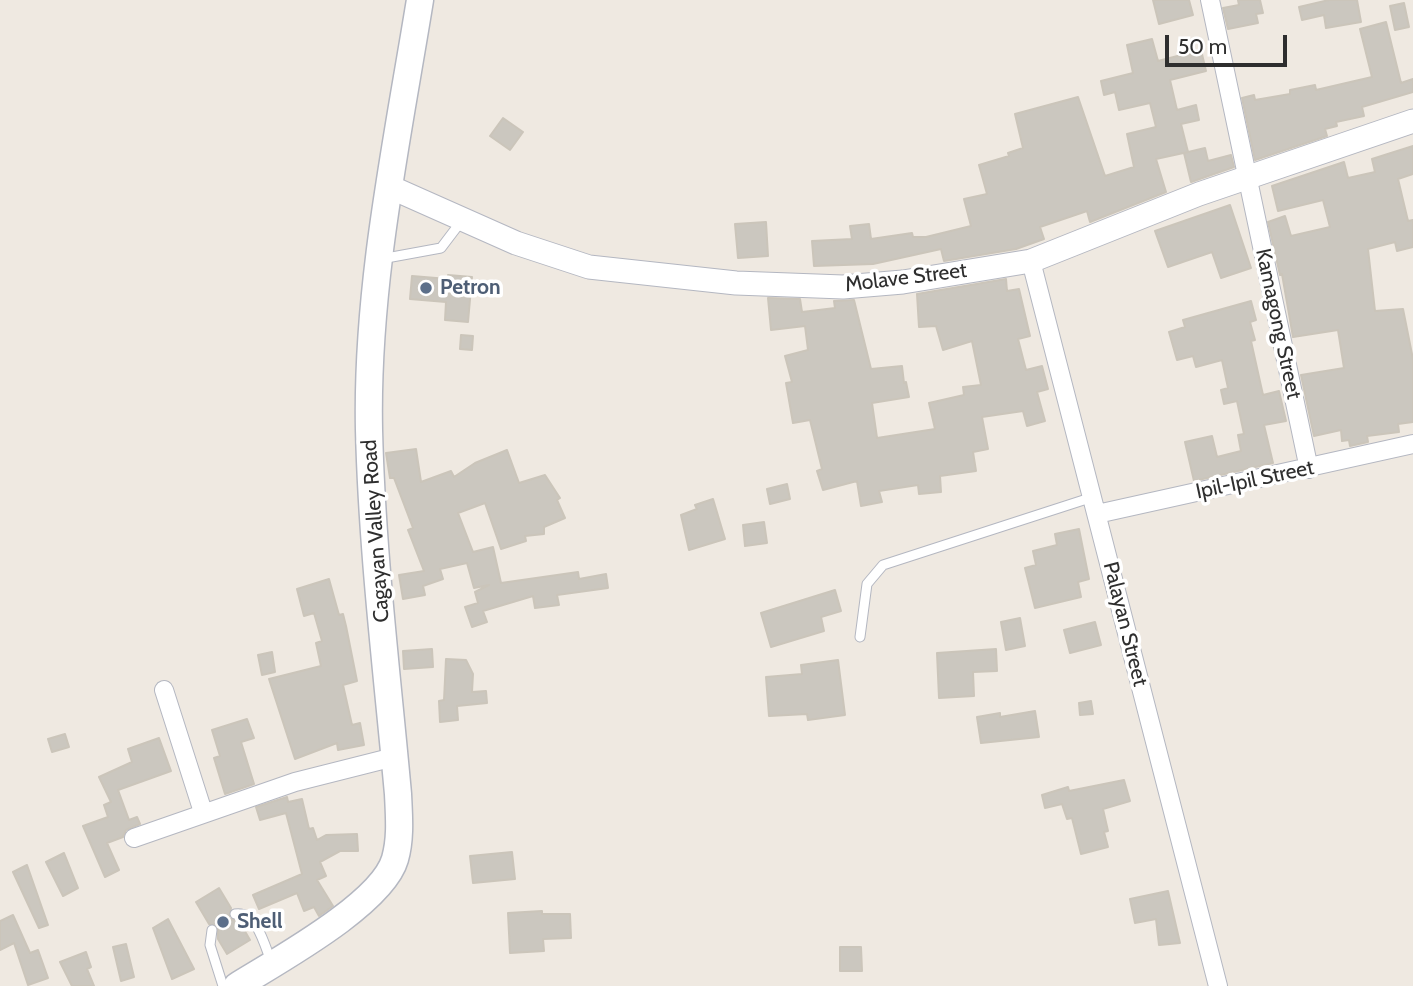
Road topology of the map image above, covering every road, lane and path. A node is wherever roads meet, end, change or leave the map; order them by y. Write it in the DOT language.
graph roads {
  1 [pos="420,0"];
  2 [pos="1210,0"];
  3 [pos="1413,121"];
  4 [pos="1247,178"];
  5 [pos="390,187"];
  6 [pos="463,219"];
  7 [pos="379,259"];
  8 [pos="1031,261"];
  9 [pos="1413,444"];
  10 [pos="1309,469"];
  11 [pos="1095,505"];
  12 [pos="860,637"];
  13 [pos="164,690"];
  14 [pos="394,757"];
  15 [pos="203,812"];
  16 [pos="135,838"];
  17 [pos="234,914"];
  18 [pos="212,930"];
  19 [pos="271,975"];
  20 [pos="223,986"];
  21 [pos="237,986"];
  22 [pos="1218,986"];
  1 -- 5 [label="main road, Cagayan Valley Road"];
  2 -- 4 [label="street, Kamagong Street"];
  3 -- 4 [label="street, Molave Street"];
  4 -- 8 [label="street, Molave Street"];
  4 -- 10 [label="street, Kamagong Street"];
  5 -- 6 [label="street, Molave Street"];
  5 -- 7 [label="main road, Cagayan Valley Road"];
  6 -- 7 [label="lane"];
  6 -- 8 [label="street, Molave Street"];
  7 -- 14 [label="main road, Cagayan Valley Road"];
  8 -- 11 [label="street, Palayan Street"];
  9 -- 10 [label="street, Ipil-Ipil Street"];
  10 -- 11 [label="street, Ipil-Ipil Street"];
  11 -- 12 [label="lane"];
  11 -- 22 [label="street, Palayan Street"];
  13 -- 15 [label="street"];
  14 -- 15 [label="street"];
  14 -- 19 [label="main road, Cagayan Valley Road"];
  15 -- 16 [label="street"];
  17 -- 19 [label="lane"];
  18 -- 20 [label="lane"];
  19 -- 21 [label="main road, Cagayan Valley Road"];
}
